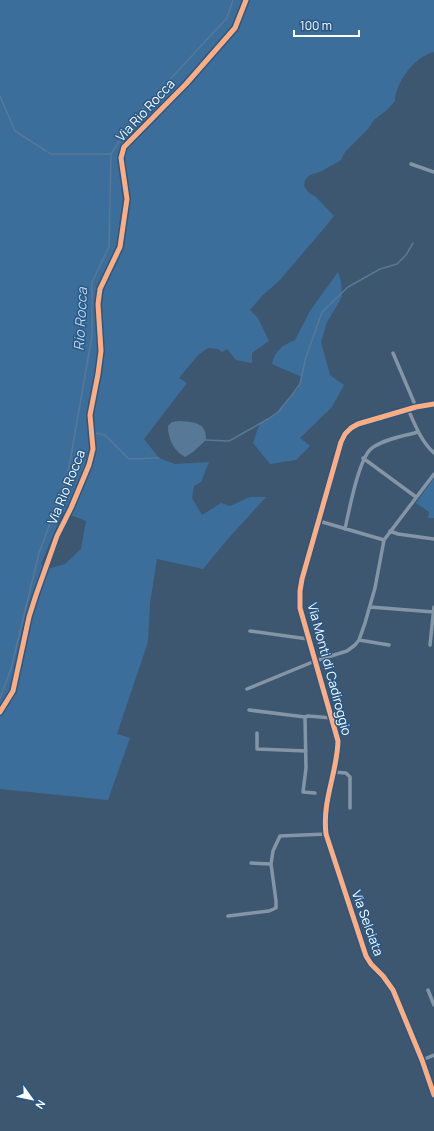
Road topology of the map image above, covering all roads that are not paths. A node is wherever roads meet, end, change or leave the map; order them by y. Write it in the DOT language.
graph roads {
  1 [pos="246,0"];
  2 [pos="411,164"];
  3 [pos="434,172"];
  4 [pos="393,353"];
  5 [pos="434,404"];
  6 [pos="416,407"];
  7 [pos="408,409"];
  8 [pos="418,432"];
  9 [pos="434,453"];
  10 [pos="363,458"];
  11 [pos="434,474"];
  12 [pos="416,497"];
  13 [pos="319,522"];
  14 [pos="345,529"];
  15 [pos="390,531"];
  16 [pos="434,539"];
  17 [pos="384,540"];
  18 [pos="370,607"];
  19 [pos="434,607"];
  20 [pos="434,612"];
  21 [pos="250,632"];
  22 [pos="308,639"];
  23 [pos="359,640"];
  24 [pos="389,645"];
  25 [pos="430,645"];
  26 [pos="315,661"];
  27 [pos="247,689"];
  28 [pos="249,710"];
  29 [pos="0,712"];
  30 [pos="306,716"];
  31 [pos="332,718"];
  32 [pos="257,733"];
  33 [pos="306,751"];
  34 [pos="334,772"];
  35 [pos="315,793"];
  36 [pos="350,808"];
  37 [pos="326,834"];
  38 [pos="251,863"];
  39 [pos="271,864"];
  40 [pos="344,887"];
  41 [pos="228,916"];
  42 [pos="428,990"];
  43 [pos="434,1006"];
  44 [pos="434,1055"];
  45 [pos="422,1060"];
  46 [pos="434,1095"];
  1 -- 29 [label="street, Via Rio Rocca"];
  2 -- 3 [label="street"];
  4 -- 6 [label="street"];
  5 -- 6 [label="street, Via Monti di Cadiroggio"];
  6 -- 7 [label="street, Via Monti di Cadiroggio"];
  7 -- 8 [label="street"];
  7 -- 13 [label="street, Via Monti di Cadiroggio"];
  8 -- 9 [label="street"];
  8 -- 10 [label="street"];
  10 -- 12 [label="street"];
  10 -- 14 [label="street"];
  11 -- 12 [label="street"];
  12 -- 15 [label="street"];
  13 -- 14 [label="street"];
  13 -- 22 [label="street, Via Monti di Cadiroggio"];
  14 -- 17 [label="street"];
  15 -- 16 [label="street"];
  15 -- 17 [label="street"];
  17 -- 18 [label="street"];
  18 -- 20 [label="street"];
  18 -- 23 [label="street"];
  19 -- 20 [label="street"];
  20 -- 25 [label="street"];
  21 -- 22 [label="street, Via Monti di Cadiroggio"];
  22 -- 26 [label="street, Via Monti di Cadiroggio"];
  23 -- 24 [label="street"];
  23 -- 26 [label="street"];
  26 -- 27 [label="street"];
  26 -- 31 [label="street, Via Monti di Cadiroggio"];
  28 -- 30 [label="street"];
  30 -- 31 [label="street"];
  30 -- 33 [label="street"];
  31 -- 34 [label="street, Via Monti di Cadiroggio"];
  32 -- 33 [label="street"];
  33 -- 35 [label="street"];
  34 -- 36 [label="street"];
  34 -- 37 [label="street, Via Monti di Cadiroggio"];
  37 -- 39 [label="street"];
  37 -- 40 [label="street, Via Monti di Cadiroggio"];
  38 -- 39 [label="street"];
  39 -- 41 [label="street"];
  40 -- 45 [label="street, Via Selciata"];
  42 -- 43 [label="street"];
  44 -- 45 [label="street"];
  45 -- 46 [label="street, Via Selciata"];
}
